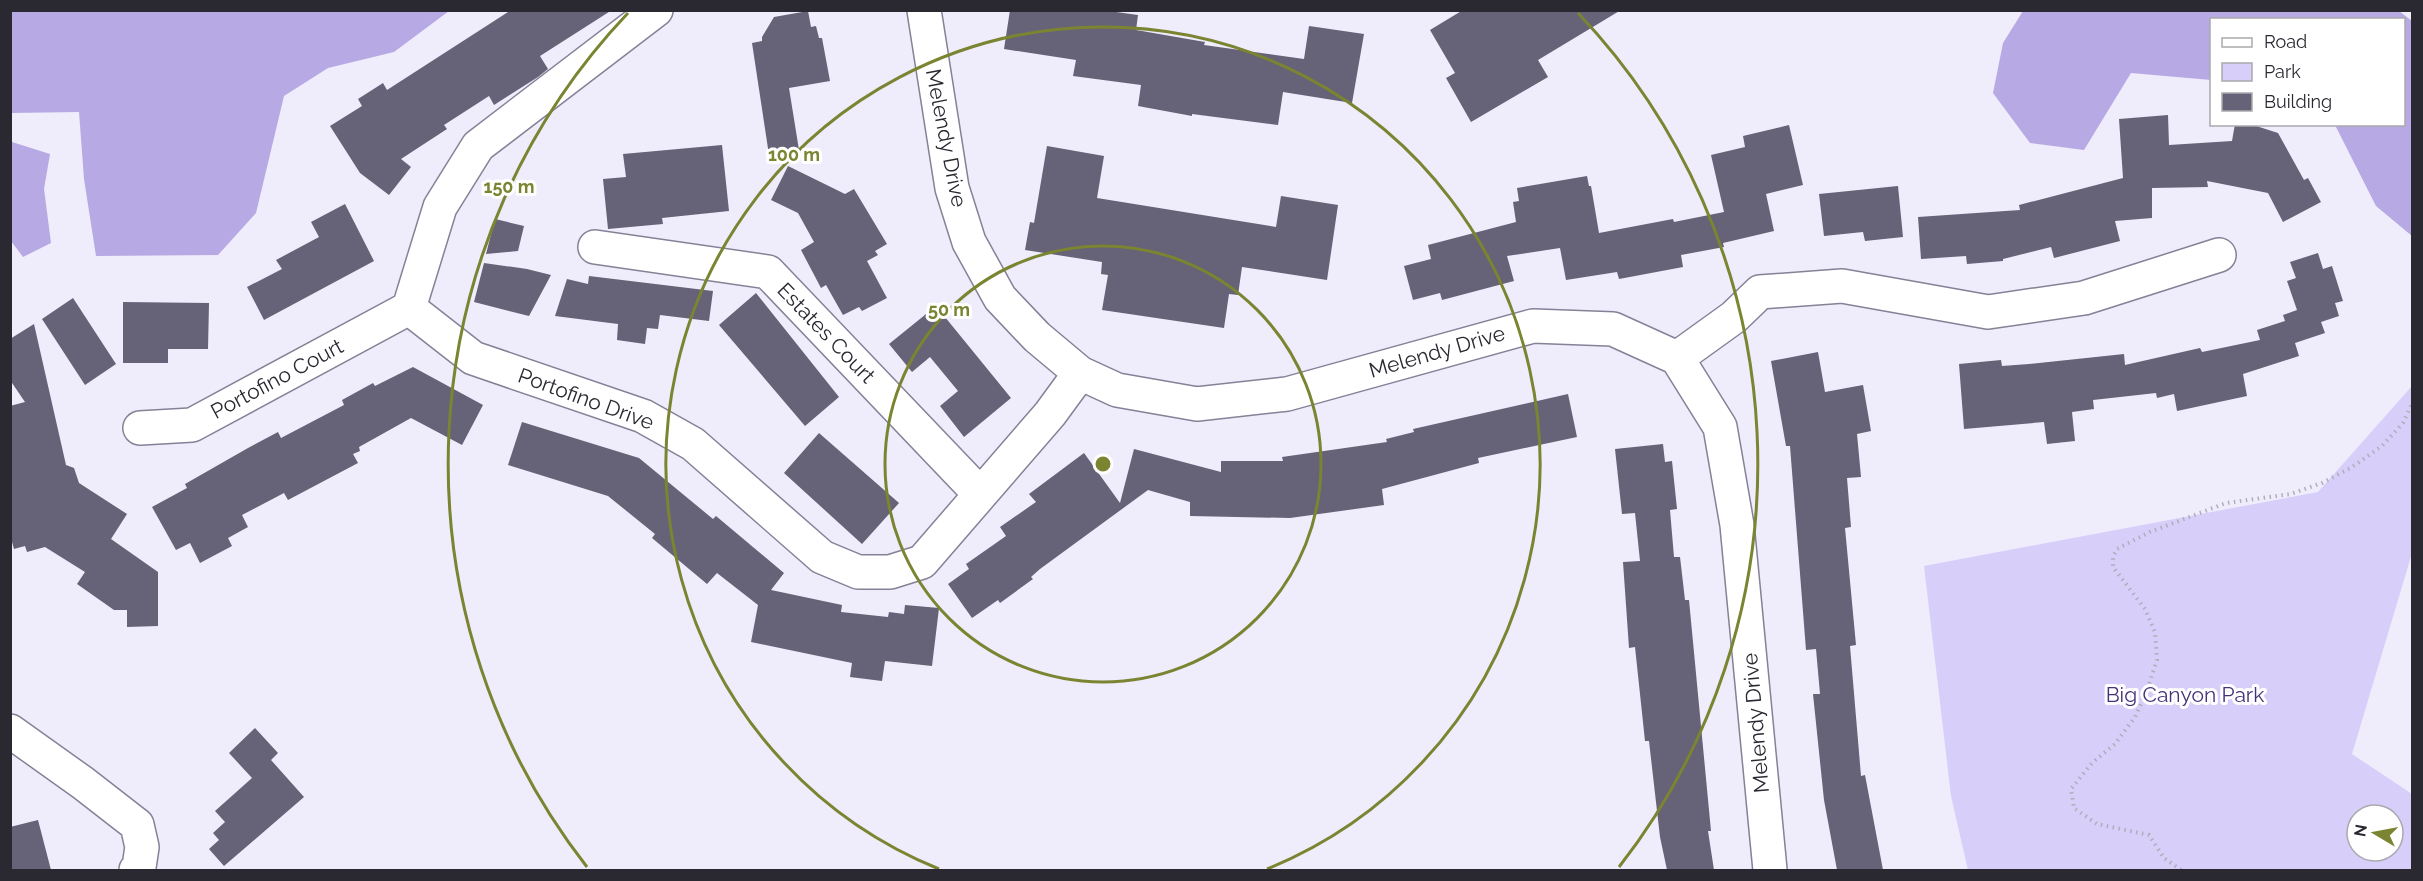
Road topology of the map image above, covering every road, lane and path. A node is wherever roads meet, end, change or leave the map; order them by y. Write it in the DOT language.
graph roads {
  1 [pos="656,10"];
  2 [pos="924,10"];
  3 [pos="595,247"];
  4 [pos="2219,255"];
  5 [pos="409,308"];
  6 [pos="1677,358"];
  7 [pos="1080,373"];
  8 [pos="2412,404"];
  9 [pos="140,428"];
  10 [pos="980,494"];
  11 [pos="10,731"];
  12 [pos="136,870"];
  13 [pos="1770,870"];
  14 [pos="2181,870"];
  1 -- 5 [label="street"];
  2 -- 7 [label="street, Melendy Drive"];
  3 -- 10 [label="street, Estates Court"];
  4 -- 6 [label="street"];
  5 -- 9 [label="street, Portofino Court"];
  5 -- 10 [label="street, Portofino Drive"];
  6 -- 7 [label="street, Melendy Drive"];
  6 -- 13 [label="street, Melendy Drive"];
  7 -- 10 [label="street, Portofino Drive"];
  8 -- 14 [label="path"];
  11 -- 12 [label="street"];
}
